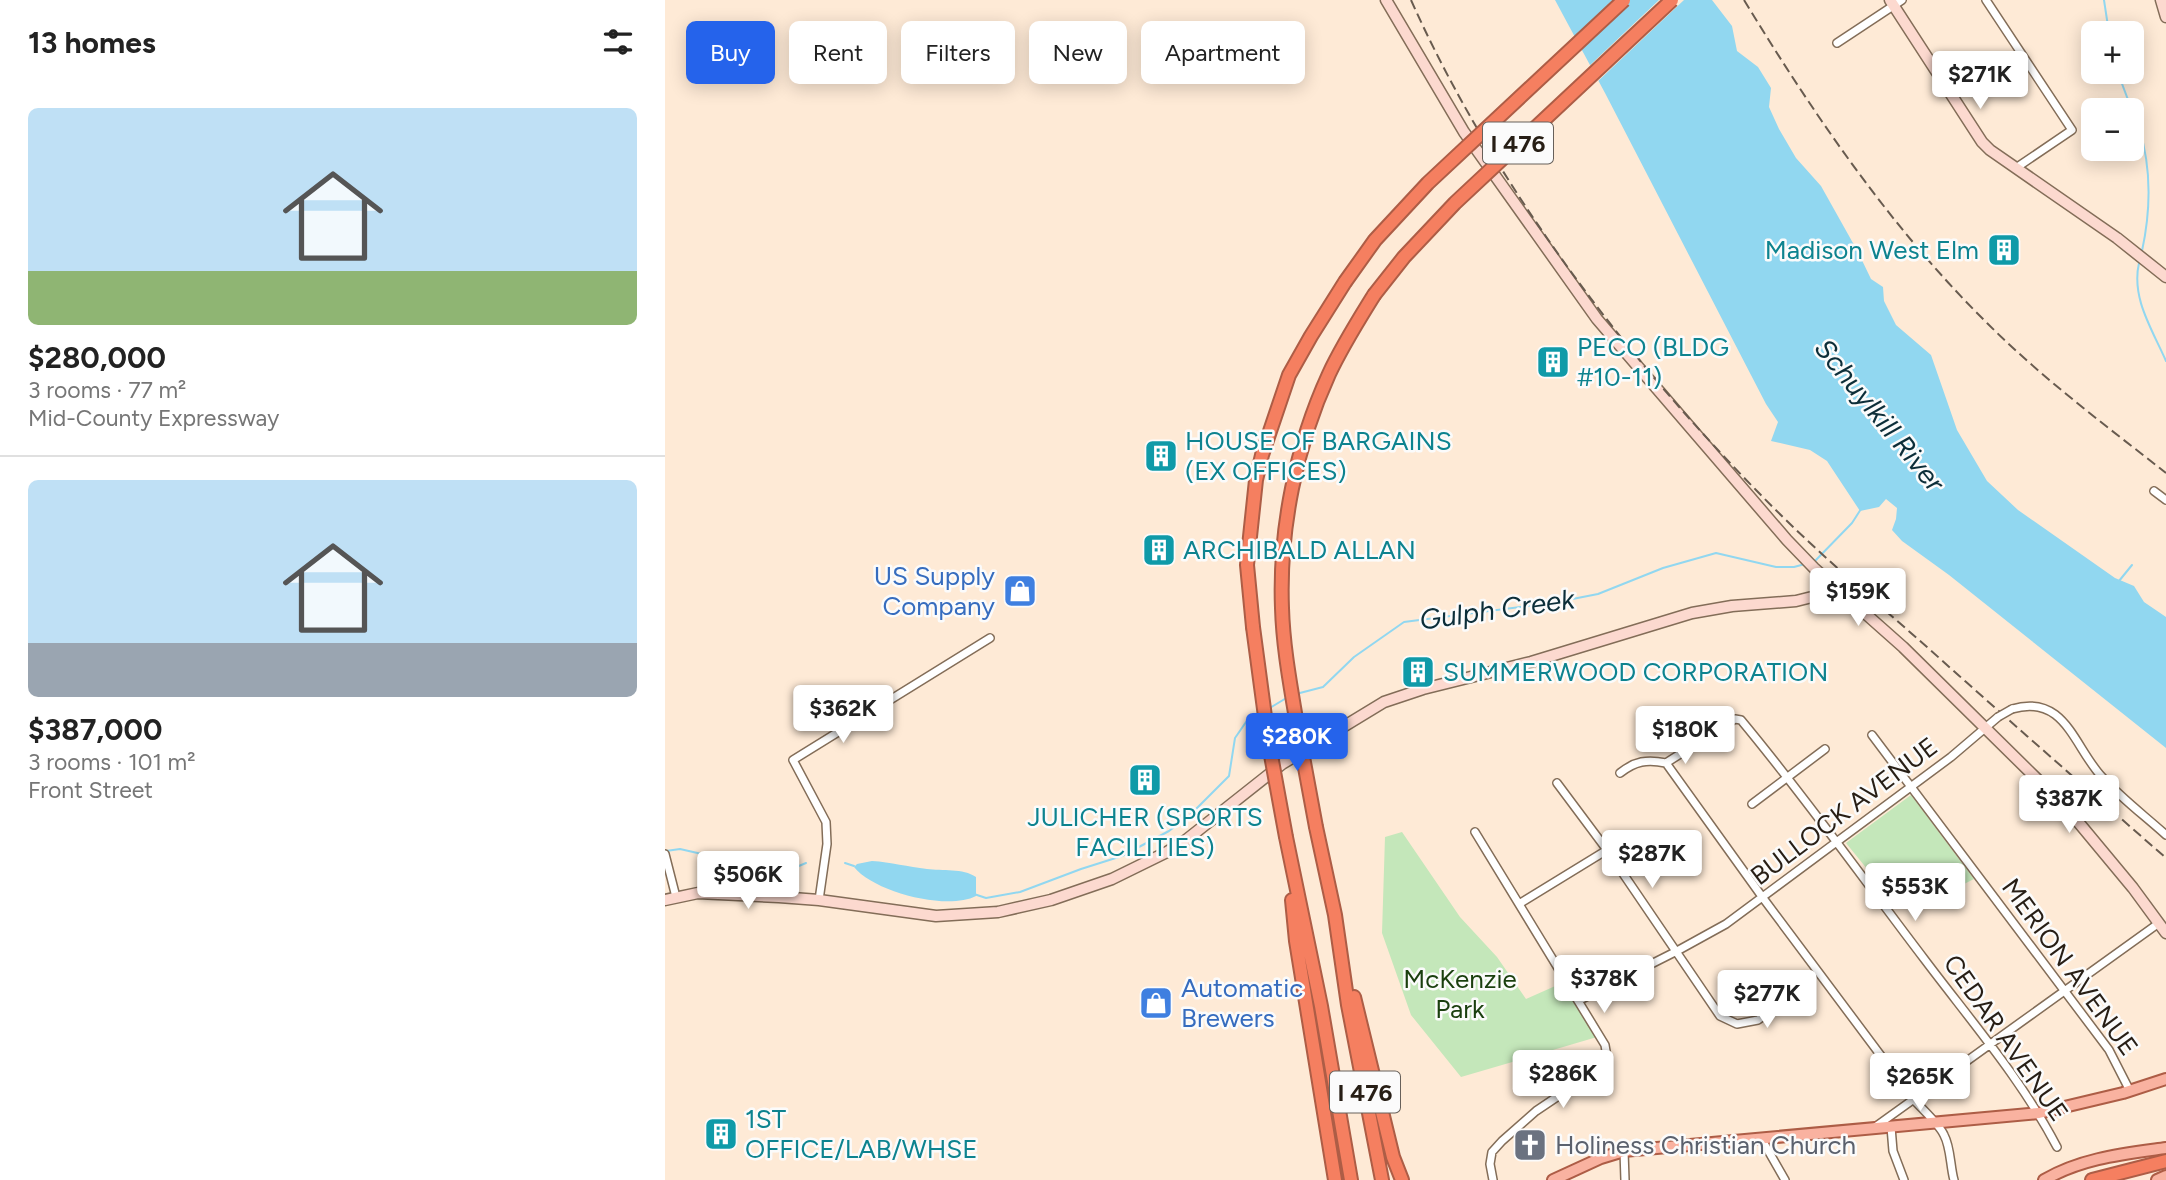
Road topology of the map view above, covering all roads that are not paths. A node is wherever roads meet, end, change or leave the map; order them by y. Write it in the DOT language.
graph roads {
  1 [pos="1386,0"];
  2 [pos="1625,0"];
  3 [pos="1672,0"];
  4 [pos="1986,0"];
  5 [pos="2161,0"];
  6 [pos="1895,2"];
  7 [pos="2166,18"];
  8 [pos="1837,43"];
  9 [pos="2015,168"];
  10 [pos="2166,277"];
  11 [pos="2154,491"];
  12 [pos="2166,500"];
  13 [pos="1834,586"];
  14 [pos="990,638"];
  15 [pos="1984,729"];
  16 [pos="1872,735"];
  17 [pos="1825,749"];
  18 [pos="1666,763"];
  19 [pos="1621,773"];
  20 [pos="1789,778"];
  21 [pos="1557,783"];
  22 [pos="1911,788"];
  23 [pos="1752,804"];
  24 [pos="1475,832"];
  25 [pos="2166,835"];
  26 [pos="1286,836"];
  27 [pos="1837,844"];
  28 [pos="1607,849"];
  29 [pos="665,854"];
  30 [pos="676,897"];
  31 [pos="1763,898"];
  32 [pos="665,900"];
  33 [pos="819,900"];
  34 [pos="1519,904"];
  35 [pos="1335,915"];
  36 [pos="2159,923"];
  37 [pos="2166,933"];
  38 [pos="1678,951"];
  39 [pos="1806,985"];
  40 [pos="2064,991"];
  41 [pos="1578,1001"];
  42 [pos="1990,1045"];
  43 [pos="2166,1079"];
  44 [pos="2130,1091"];
  45 [pos="1914,1100"];
  46 [pos="2039,1113"];
  47 [pos="1937,1124"];
  48 [pos="1891,1127"];
  49 [pos="1872,1129"];
  50 [pos="1761,1138"];
  51 [pos="2057,1147"];
  52 [pos="2166,1148"];
  53 [pos="1624,1151"];
  54 [pos="2166,1161"];
  55 [pos="2166,1169"];
  56 [pos="2166,1176"];
  57 [pos="1335,1180"];
  58 [pos="1351,1180"];
  59 [pos="1382,1180"];
  60 [pos="1402,1180"];
  61 [pos="1493,1180"];
  62 [pos="1553,1180"];
  63 [pos="1625,1180"];
  64 [pos="1785,1180"];
  65 [pos="1904,1180"];
  66 [pos="1954,1180"];
  67 [pos="2043,1180"];
  68 [pos="2092,1180"];
  69 [pos="2122,1180"];
  70 [pos="2157,1180"];
  1 -- 13 [label="main road"];
  2 -- 26 [label="highway, I 476, bridge"];
  3 -- 35 [label="highway, I 476, bridge"];
  4 -- 9 [label="street"];
  5 -- 7 [label="main road"];
  6 -- 8 [label="street"];
  6 -- 9 [label="main road"];
  9 -- 10 [label="main road"];
  11 -- 12 [label="street"];
  13 -- 15 [label="main road"];
  13 -- 33 [label="main road"];
  14 -- 33 [label="street"];
  15 -- 22 [label="street, BULLOCK AVENUE"];
  15 -- 25 [label="street, BULLOCK AVENUE, bridge"];
  15 -- 36 [label="main road"];
  16 -- 22 [label="street, MERION AVENUE"];
  17 -- 20 [label="street"];
  18 -- 19 [label="street"];
  18 -- 20 [label="street, CEDAR AVENUE"];
  18 -- 31 [label="street"];
  20 -- 23 [label="street"];
  20 -- 27 [label="street, CEDAR AVENUE"];
  21 -- 28 [label="street"];
  22 -- 27 [label="street, BULLOCK AVENUE"];
  22 -- 40 [label="street, MERION AVENUE"];
  24 -- 34 [label="street"];
  26 -- 57 [label="highway"];
  26 -- 58 [label="highway, I 476"];
  27 -- 31 [label="street, BULLOCK AVENUE"];
  27 -- 42 [label="street, CEDAR AVENUE"];
  28 -- 34 [label="street"];
  28 -- 38 [label="street"];
  29 -- 30 [label="street"];
  30 -- 32 [label="main road"];
  30 -- 33 [label="main road"];
  31 -- 38 [label="street, BULLOCK AVENUE"];
  31 -- 45 [label="street"];
  34 -- 41 [label="street"];
  35 -- 59 [label="highway, I 476"];
  35 -- 60 [label="highway"];
  36 -- 37 [label="main road"];
  36 -- 40 [label="street"];
  38 -- 39 [label="street"];
  38 -- 41 [label="street, BULLOCK AVENUE"];
  40 -- 42 [label="street"];
  40 -- 44 [label="street, MERION AVENUE"];
  41 -- 61 [label="street"];
  42 -- 45 [label="street"];
  42 -- 46 [label="street, CEDAR AVENUE"];
  43 -- 44 [label="main road"];
  44 -- 46 [label="main road"];
  45 -- 47 [label="street"];
  45 -- 49 [label="street"];
  46 -- 47 [label="main road"];
  46 -- 51 [label="street, CEDAR AVENUE"];
  47 -- 48 [label="main road"];
  47 -- 66 [label="street"];
  48 -- 49 [label="main road"];
  48 -- 65 [label="street"];
  49 -- 50 [label="main road"];
  50 -- 53 [label="main road"];
  50 -- 64 [label="street"];
  52 -- 67 [label="main road"];
  53 -- 62 [label="main road"];
  53 -- 63 [label="street"];
  54 -- 68 [label="highway"];
  55 -- 69 [label="highway"];
  56 -- 70 [label="main road"];
}
